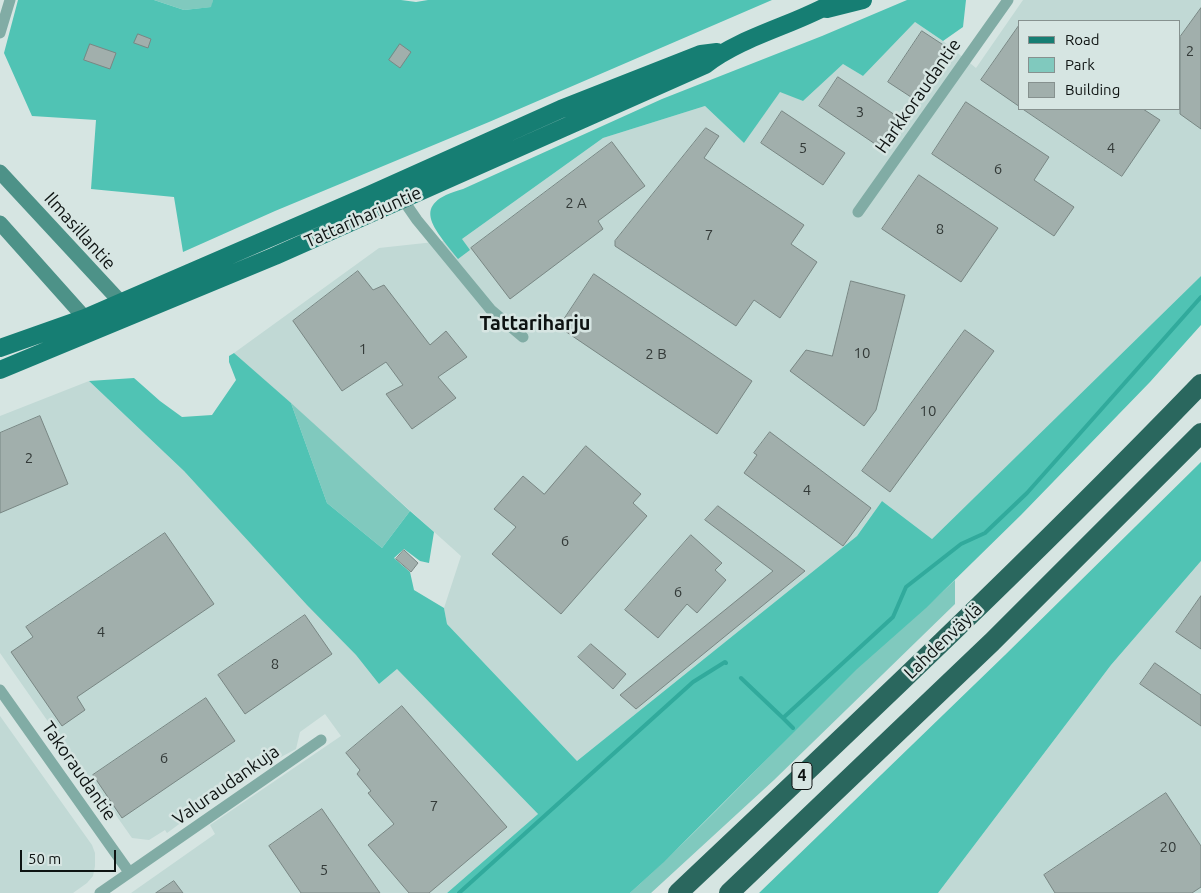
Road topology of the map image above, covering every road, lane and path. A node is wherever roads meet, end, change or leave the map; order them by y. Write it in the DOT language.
graph roads {
  1 [pos="10,0"];
  2 [pos="838,0"];
  3 [pos="864,0"];
  4 [pos="1008,0"];
  5 [pos="821,10"];
  6 [pos="0,33"];
  7 [pos="0,172"];
  8 [pos="397,192"];
  9 [pos="858,212"];
  10 [pos="0,223"];
  11 [pos="120,302"];
  12 [pos="132,315"];
  13 [pos="91,324"];
  14 [pos="523,337"];
  15 [pos="0,348"];
  16 [pos="0,370"];
  17 [pos="1201,384"];
  18 [pos="1201,433"];
  19 [pos="0,690"];
  20 [pos="321,740"];
  21 [pos="130,872"];
  22 [pos="100,893"];
  23 [pos="678,893"];
  24 [pos="729,893"];
  1 -- 6 [label="street"];
  2 -- 5 [label="main road, Tattariharjuntie"];
  3 -- 5 [label="main road, Tattariharjuntie"];
  4 -- 9 [label="street, Harkkoraudantie"];
  5 -- 8 [label="main road, Tattariharjuntie"];
  7 -- 11 [label="main road, Ilmasillantie"];
  8 -- 11 [label="main road, Tattariharjuntie"];
  8 -- 12 [label="main road, Tattariharjuntie"];
  8 -- 14 [label="street"];
  10 -- 13 [label="main road"];
  11 -- 12 [label="main road, Ilmasillantie"];
  11 -- 13 [label="main road, Tattariharjuntie"];
  12 -- 13 [label="main road, Tattariharjuntie"];
  13 -- 15 [label="main road, Tattariharjuntie"];
  13 -- 16 [label="main road, Tattariharjuntie"];
  17 -- 23 [label="highway, Lahdenväylä / 4"];
  18 -- 24 [label="highway, Lahdenväylä / 4"];
  19 -- 21 [label="street, Takoraudantie"];
  20 -- 21 [label="street, Valuraudankuja"];
  21 -- 22 [label="street, Valuraudankuja"];
}
